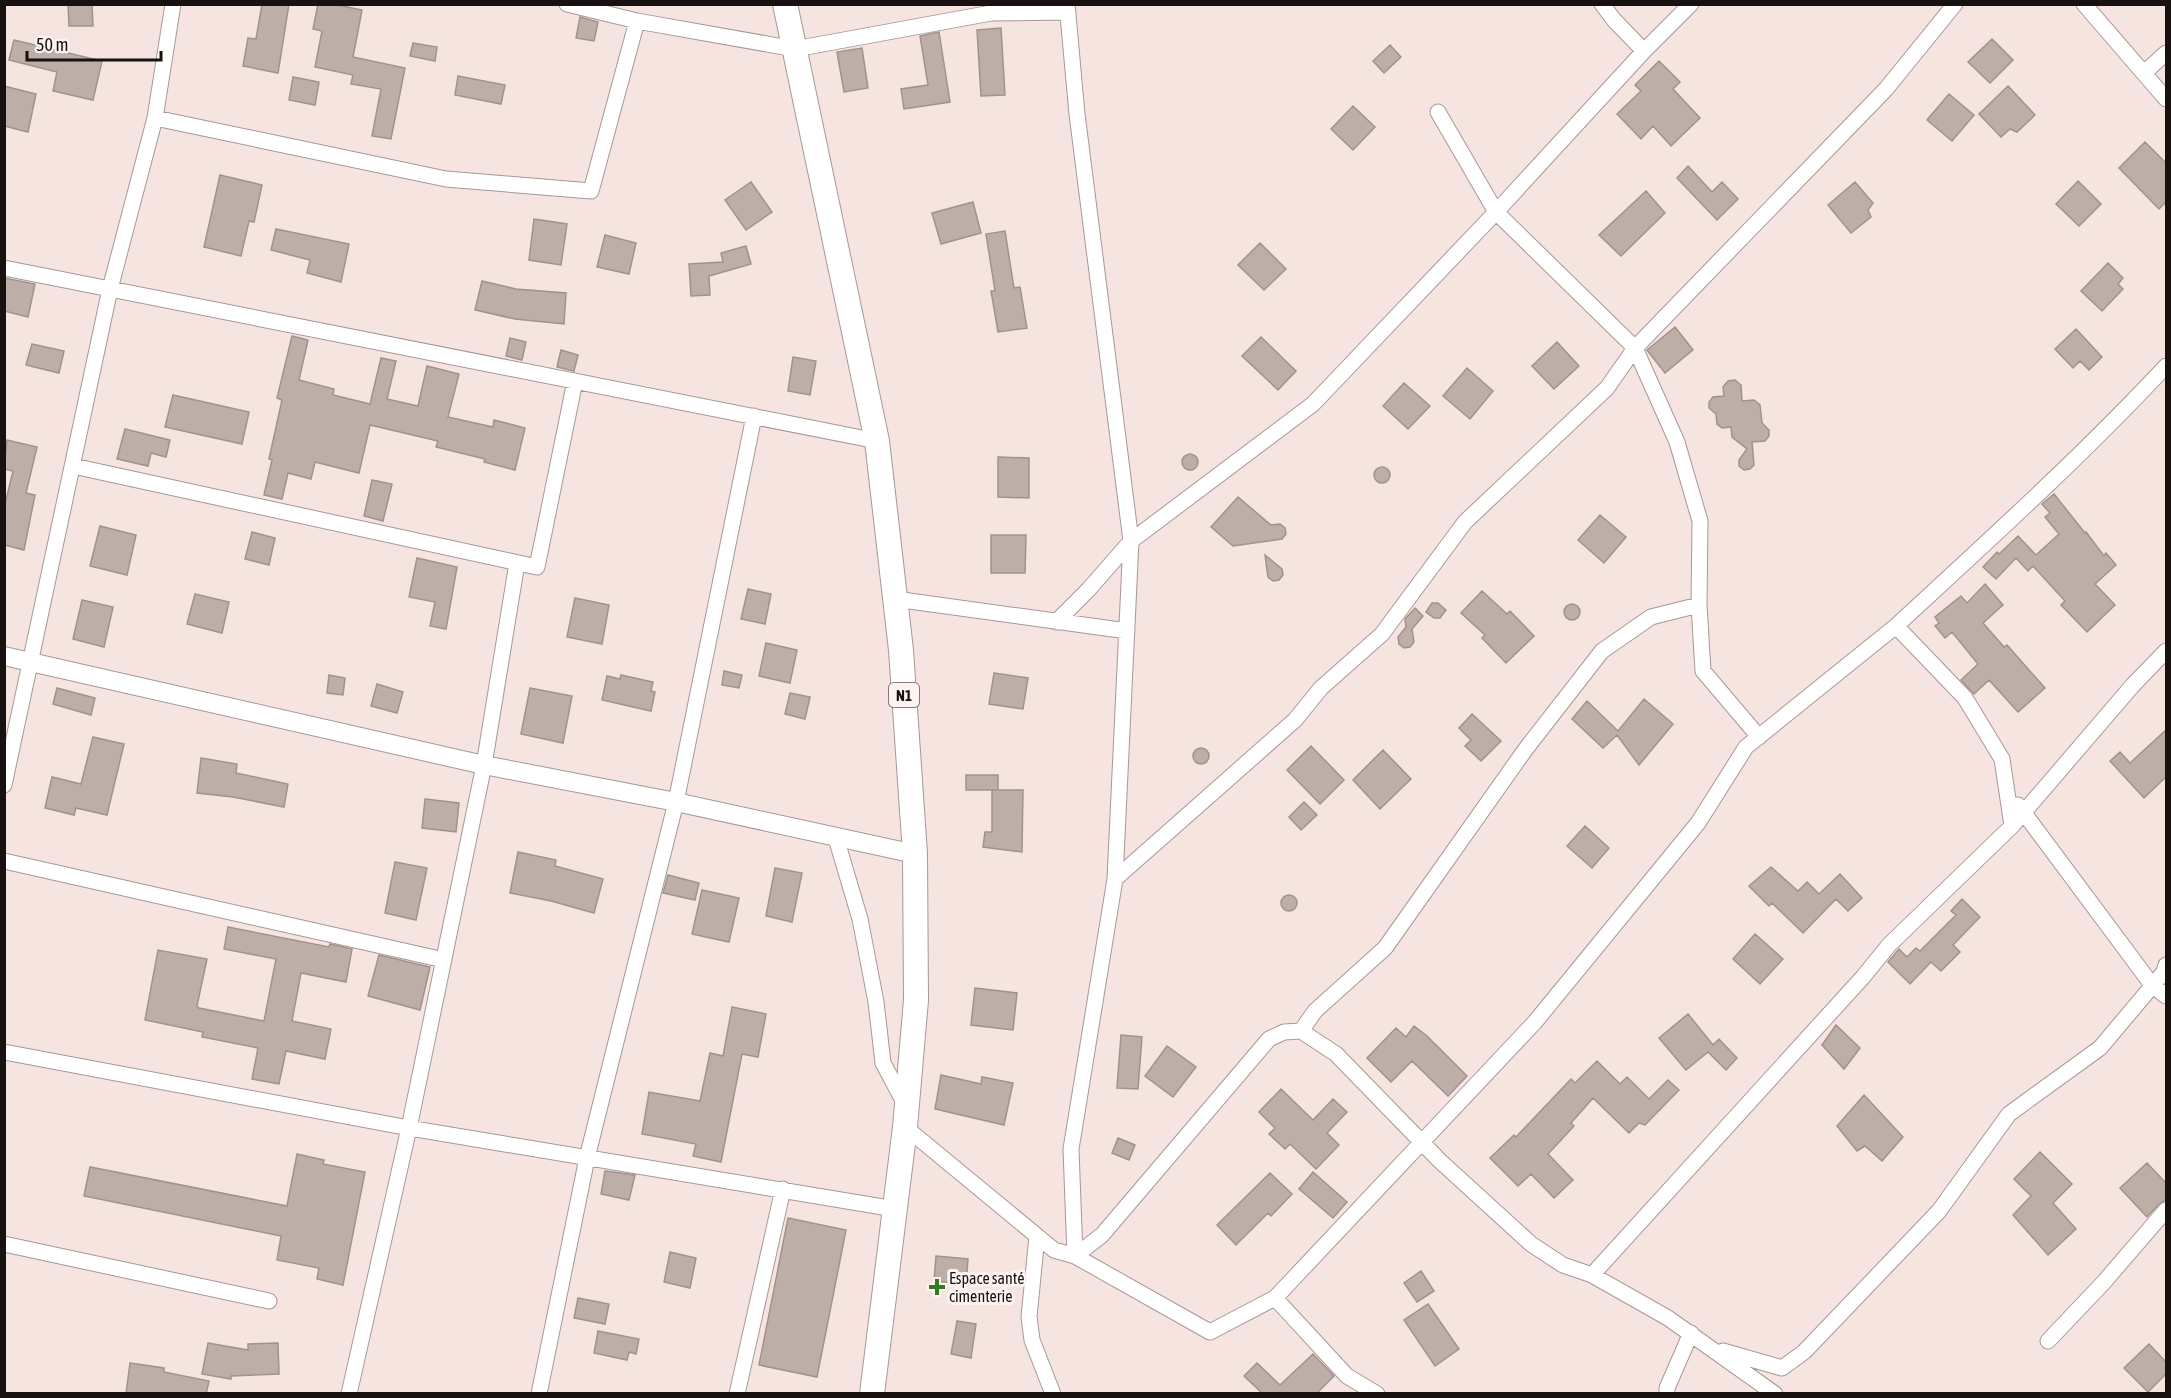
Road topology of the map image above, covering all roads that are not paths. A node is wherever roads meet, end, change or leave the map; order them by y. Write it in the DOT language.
graph roads {
  1 [pos="173,4"];
  2 [pos="567,4"];
  3 [pos="785,4"];
  4 [pos="1602,4"];
  5 [pos="1691,4"];
  6 [pos="1955,4"];
  7 [pos="2084,4"];
  8 [pos="1068,8"];
  9 [pos="637,21"];
  10 [pos="795,50"];
  11 [pos="1644,51"];
  12 [pos="2166,53"];
  13 [pos="2145,72"];
  14 [pos="2166,99"];
  15 [pos="1438,112"];
  16 [pos="155,118"];
  17 [pos="1496,212"];
  18 [pos="4,268"];
  19 [pos="110,289"];
  20 [pos="1635,348"];
  21 [pos="2166,366"];
  22 [pos="575,381"];
  23 [pos="754,416"];
  24 [pos="877,441"];
  25 [pos="73,466"];
  26 [pos="1131,541"];
  27 [pos="517,563"];
  28 [pos="895,599"];
  29 [pos="1699,605"];
  30 [pos="1056,622"];
  31 [pos="1896,626"];
  32 [pos="1127,631"];
  33 [pos="2166,651"];
  34 [pos="4,656"];
  35 [pos="31,662"];
  36 [pos="1759,737"];
  37 [pos="484,765"];
  38 [pos="4,785"];
  39 [pos="2006,790"];
  40 [pos="676,802"];
  41 [pos="2023,813"];
  42 [pos="2012,826"];
  43 [pos="836,838"];
  44 [pos="915,854"];
  45 [pos="4,861"];
  46 [pos="1115,879"];
  47 [pos="444,960"];
  48 [pos="2166,965"];
  49 [pos="2152,985"];
  50 [pos="2166,996"];
  51 [pos="1301,1031"];
  52 [pos="4,1052"];
  53 [pos="906,1118"];
  54 [pos="409,1128"];
  55 [pos="1422,1142"];
  56 [pos="587,1158"];
  57 [pos="783,1190"];
  58 [pos="895,1209"];
  59 [pos="2166,1209"];
  60 [pos="1037,1236"];
  61 [pos="4,1244"];
  62 [pos="1075,1256"];
  63 [pos="1592,1275"];
  64 [pos="1275,1298"];
  65 [pos="269,1301"];
  66 [pos="1691,1333"];
  67 [pos="2048,1341"];
  68 [pos="1711,1348"];
  69 [pos="349,1394"];
  70 [pos="539,1394"];
  71 [pos="737,1394"];
  72 [pos="872,1394"];
  73 [pos="1053,1394"];
  74 [pos="1377,1394"];
  75 [pos="1666,1394"];
  76 [pos="1775,1394"];
  1 -- 16 [label="street"];
  2 -- 9 [label="street"];
  3 -- 10 [label="highway, N1"];
  4 -- 11 [label="street"];
  5 -- 11 [label="street"];
  6 -- 20 [label="street"];
  7 -- 13 [label="street"];
  8 -- 10 [label="street"];
  8 -- 26 [label="street"];
  9 -- 10 [label="street"];
  9 -- 16 [label="street"];
  10 -- 24 [label="highway, N1"];
  11 -- 17 [label="street"];
  12 -- 13 [label="street"];
  13 -- 14 [label="street"];
  15 -- 17 [label="street"];
  16 -- 19 [label="street"];
  17 -- 20 [label="street"];
  17 -- 26 [label="street"];
  18 -- 19 [label="street"];
  19 -- 22 [label="street"];
  19 -- 25 [label="street"];
  20 -- 29 [label="street"];
  20 -- 46 [label="street"];
  21 -- 31 [label="street"];
  22 -- 23 [label="street"];
  22 -- 27 [label="street"];
  23 -- 24 [label="street"];
  23 -- 40 [label="street"];
  24 -- 28 [label="highway, N1"];
  25 -- 27 [label="street"];
  25 -- 35 [label="street"];
  26 -- 30 [label="street"];
  26 -- 32 [label="street"];
  27 -- 37 [label="street"];
  28 -- 30 [label="street"];
  28 -- 44 [label="highway, N1"];
  29 -- 36 [label="street"];
  29 -- 51 [label="street"];
  30 -- 32 [label="street"];
  31 -- 36 [label="street"];
  31 -- 39 [label="street"];
  32 -- 46 [label="street"];
  33 -- 41 [label="street"];
  34 -- 35 [label="street"];
  35 -- 37 [label="street"];
  35 -- 38 [label="street"];
  36 -- 55 [label="street"];
  37 -- 40 [label="street"];
  37 -- 47 [label="street"];
  39 -- 41 [label="street"];
  39 -- 42 [label="street"];
  40 -- 43 [label="street"];
  40 -- 56 [label="street"];
  41 -- 42 [label="street"];
  41 -- 49 [label="street"];
  42 -- 63 [label="street"];
  43 -- 44 [label="street"];
  43 -- 53 [label="street"];
  44 -- 53 [label="highway, N1"];
  45 -- 47 [label="street"];
  46 -- 62 [label="street"];
  47 -- 54 [label="street"];
  48 -- 49 [label="street"];
  49 -- 50 [label="street"];
  49 -- 68 [label="street"];
  51 -- 55 [label="street"];
  51 -- 62 [label="street"];
  52 -- 54 [label="street"];
  53 -- 58 [label="highway, N1"];
  53 -- 60 [label="street"];
  54 -- 56 [label="street"];
  54 -- 69 [label="street"];
  55 -- 63 [label="street"];
  55 -- 64 [label="street"];
  56 -- 57 [label="street"];
  56 -- 70 [label="street"];
  57 -- 58 [label="street"];
  57 -- 71 [label="street"];
  58 -- 72 [label="highway, N1"];
  59 -- 67 [label="street"];
  60 -- 62 [label="street"];
  60 -- 73 [label="street"];
  61 -- 65 [label="street"];
  62 -- 64 [label="street"];
  63 -- 66 [label="street"];
  64 -- 74 [label="street"];
  66 -- 68 [label="street"];
  66 -- 75 [label="street"];
  68 -- 76 [label="street"];
}
